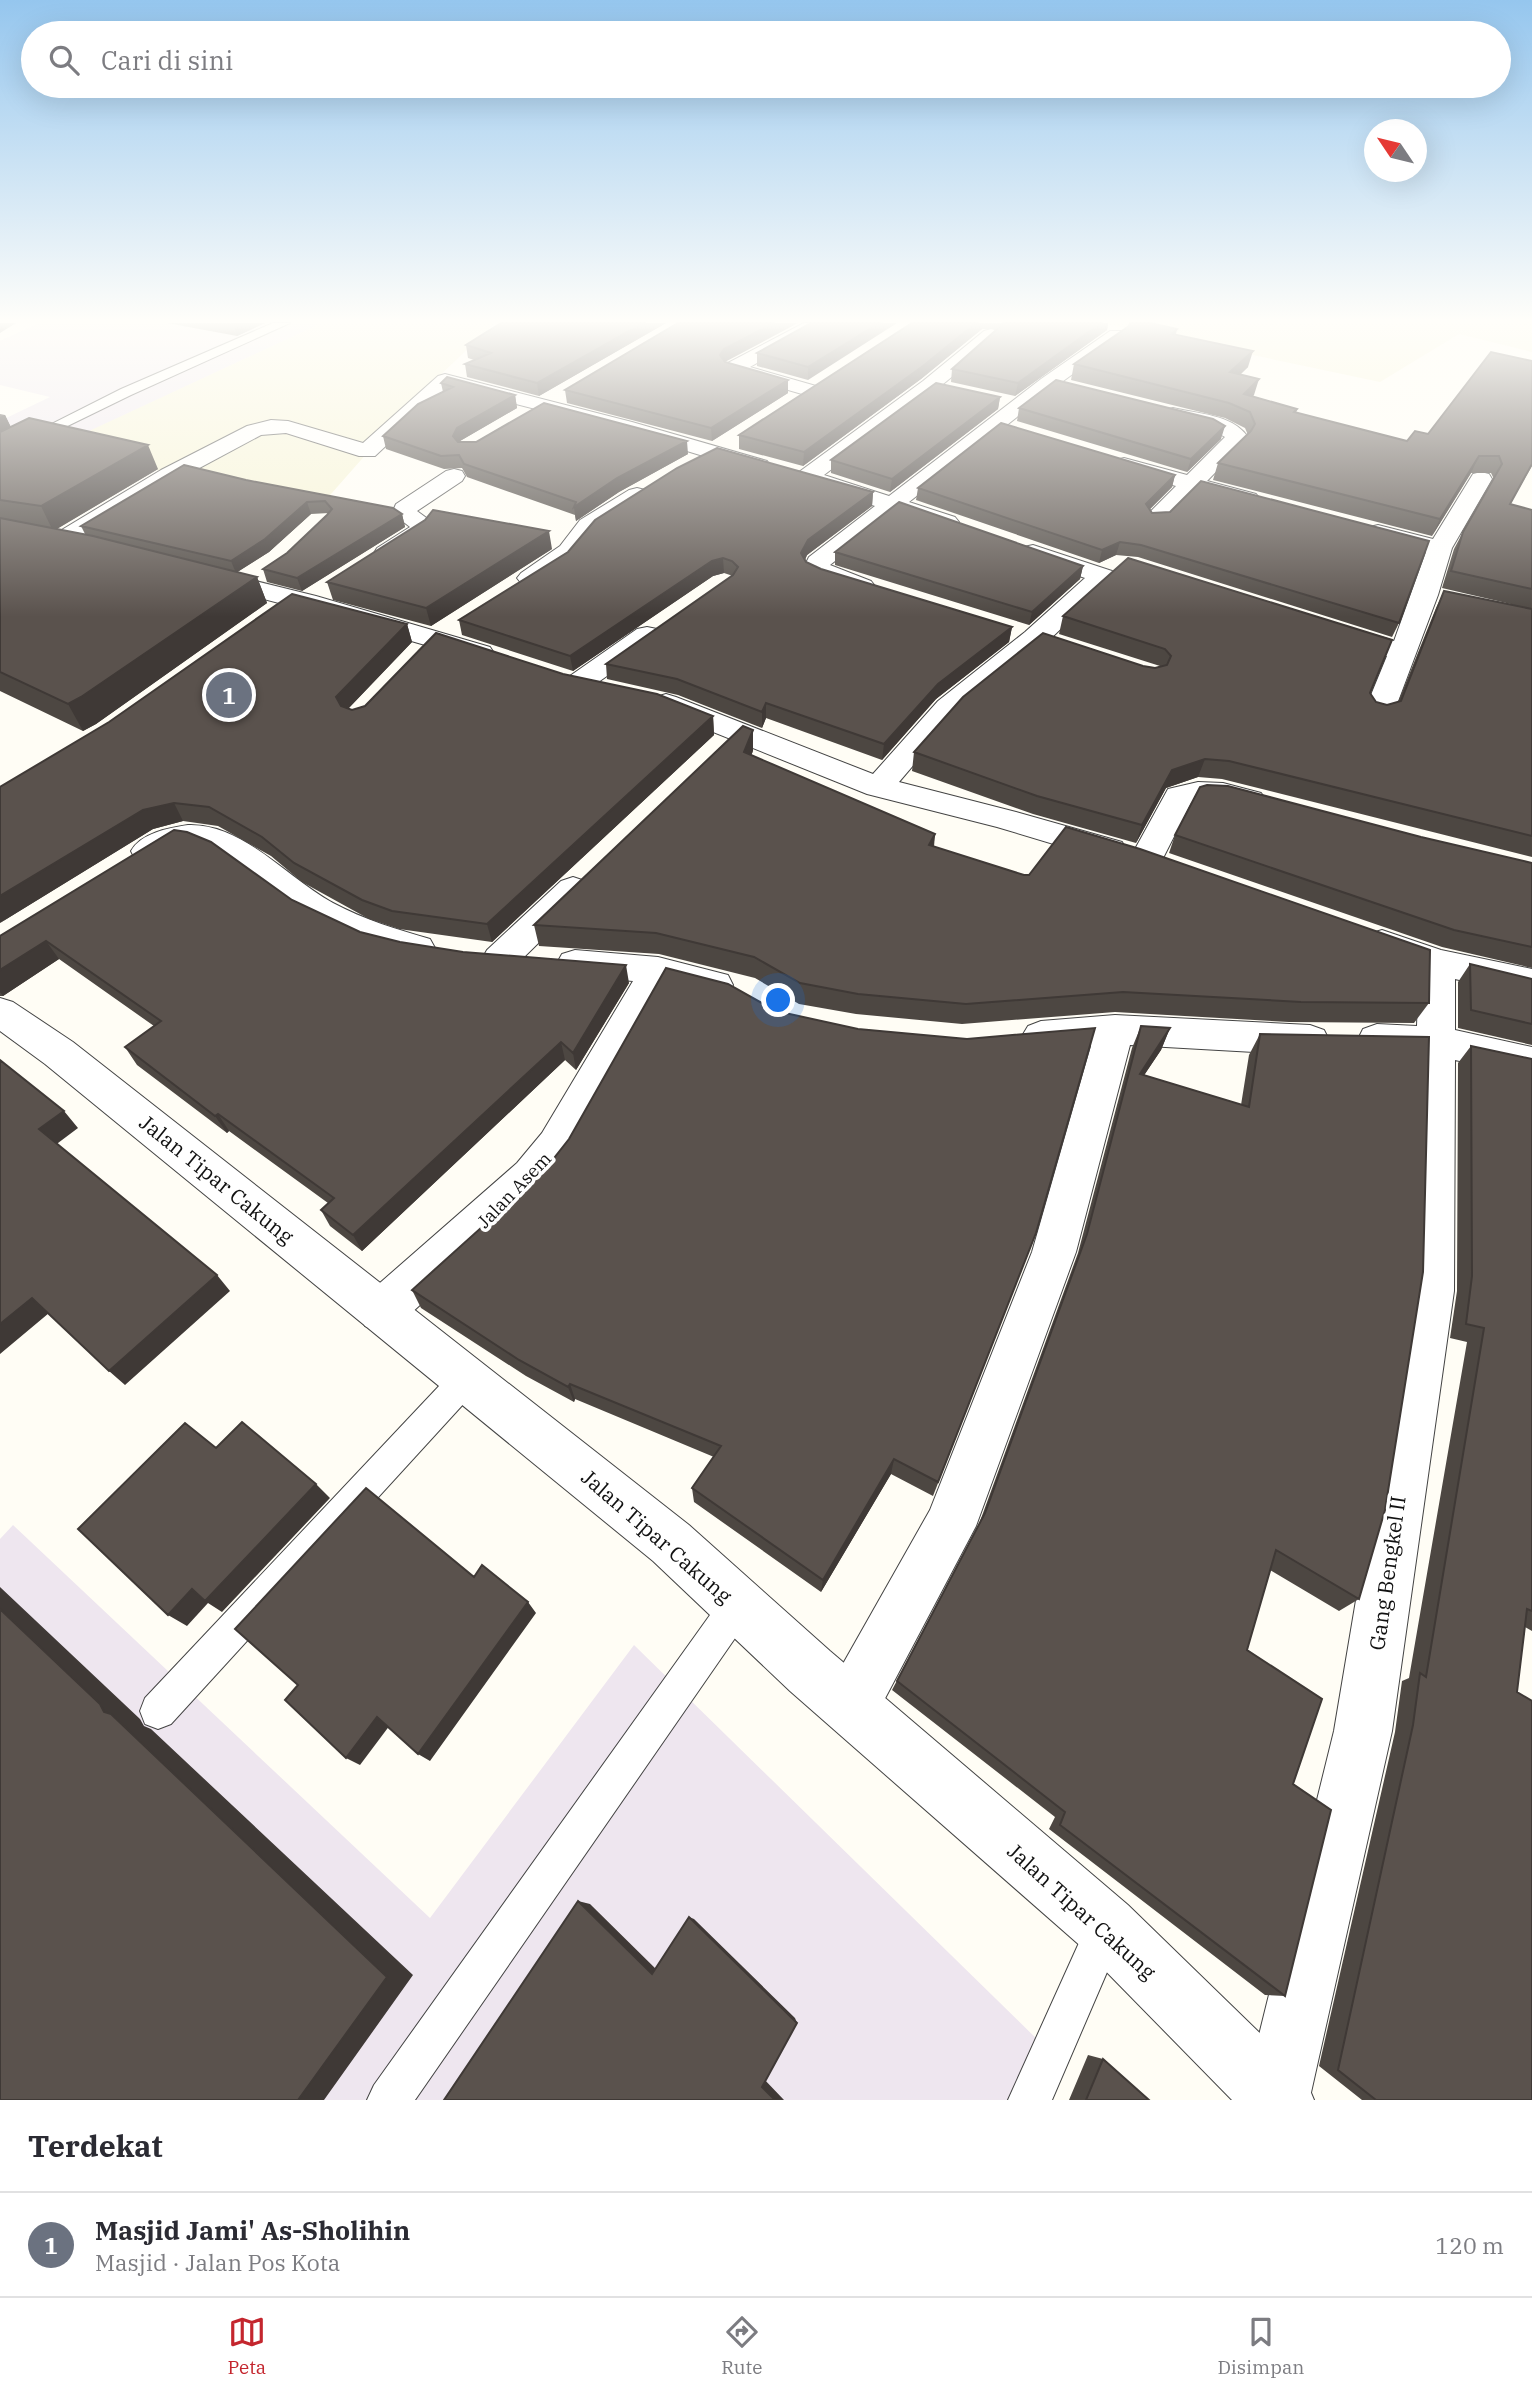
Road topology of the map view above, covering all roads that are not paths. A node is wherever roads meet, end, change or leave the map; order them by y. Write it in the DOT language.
graph roads {
  1 [pos="68,421"];
  2 [pos="400,421"];
  3 [pos="604,421"];
  4 [pos="882,421"];
  5 [pos="999,421"];
  6 [pos="1201,421"];
  7 [pos="995,424"];
  8 [pos="1019,431"];
  9 [pos="723,446"];
  10 [pos="0,455"];
  11 [pos="1104,458"];
  12 [pos="680,470"];
  13 [pos="454,476"];
  14 [pos="807,477"];
  15 [pos="1481,480"];
  16 [pos="658,482"];
  17 [pos="1191,484"];
  18 [pos="896,503"];
  19 [pos="1270,504"];
  20 [pos="1157,518"];
  21 [pos="1361,528"];
  22 [pos="976,533"];
  23 [pos="33,538"];
  24 [pos="59,542"];
  25 [pos="1014,545"];
  26 [pos="1440,548"];
  27 [pos="94,550"];
  28 [pos="270,565"];
  29 [pos="363,568"];
  30 [pos="187,572"];
  31 [pos="240,584"];
  32 [pos="512,590"];
  33 [pos="881,592"];
  34 [pos="1425,595"];
  35 [pos="1452,600"];
  36 [pos="671,619"];
  37 [pos="1313,625"];
  38 [pos="1402,652"];
  39 [pos="502,660"];
  40 [pos="1379,712"];
  41 [pos="740,731"];
  42 [pos="710,760"];
  43 [pos="878,787"];
  44 [pos="1275,807"];
  45 [pos="600,864"];
  46 [pos="119,869"];
  47 [pos="1353,933"];
  48 [pos="499,959"];
  49 [pos="1437,962"];
  50 [pos="658,970"];
  51 [pos="1532,983"];
  52 [pos="741,991"];
  53 [pos="0,1012"];
  54 [pos="1115,1030"];
  55 [pos="1009,1039"];
  56 [pos="1435,1041"];
  57 [pos="1532,1062"];
  58 [pos="381,1311"];
  59 [pos="467,1378"];
  60 [pos="737,1606"];
  61 [pos="851,1704"];
  62 [pos="159,1711"];
  63 [pos="1106,1927"];
  64 [pos="1278,2098"];
  65 [pos="389,2100"];
  66 [pos="1030,2100"];
  1 -- 10 [label="lane"];
  2 -- 24 [label="street"];
  3 -- 9 [label="street"];
  4 -- 14 [label="street"];
  5 -- 7 [label="street"];
  6 -- 17 [label="street"];
  7 -- 8 [label="street"];
  7 -- 18 [label="street"];
  9 -- 12 [label="street"];
  9 -- 14 [label="street"];
  11 -- 17 [label="street"];
  13 -- 29 [label="street"];
  14 -- 18 [label="street"];
  15 -- 26 [label="street"];
  16 -- 32 [label="street"];
  17 -- 19 [label="street"];
  17 -- 20 [label="street"];
  18 -- 22 [label="street"];
  18 -- 33 [label="street"];
  21 -- 26 [label="street"];
  23 -- 24 [label="street"];
  24 -- 27 [label="street"];
  25 -- 43 [label="street"];
  26 -- 34 [label="street"];
  28 -- 31 [label="street"];
  30 -- 31 [label="street"];
  31 -- 39 [label="street"];
  34 -- 35 [label="street"];
  34 -- 38 [label="street"];
  36 -- 41 [label="street"];
  37 -- 38 [label="street"];
  38 -- 40 [label="street"];
  41 -- 42 [label="street"];
  41 -- 43 [label="street"];
  43 -- 44 [label="street"];
  45 -- 48 [label="street"];
  46 -- 48 [label="street"];
  47 -- 49 [label="street"];
  48 -- 50 [label="street"];
  49 -- 51 [label="street"];
  49 -- 56 [label="street, Gang Bengkel II"];
  50 -- 52 [label="street"];
  50 -- 58 [label="street, Jalan Asem"];
  53 -- 58 [label="street, Jalan Tipar Cakung"];
  54 -- 55 [label="street"];
  54 -- 56 [label="street"];
  54 -- 61 [label="street"];
  56 -- 57 [label="street"];
  56 -- 64 [label="street, Gang Bengkel II"];
  58 -- 59 [label="street, Jalan Tipar Cakung"];
  59 -- 60 [label="street, Jalan Tipar Cakung"];
  59 -- 62 [label="lane"];
  60 -- 61 [label="street, Jalan Tipar Cakung"];
  60 -- 65 [label="lane"];
  61 -- 63 [label="street, Jalan Tipar Cakung"];
  63 -- 64 [label="street, Jalan Tipar Cakung"];
  63 -- 66 [label="lane"];
}
